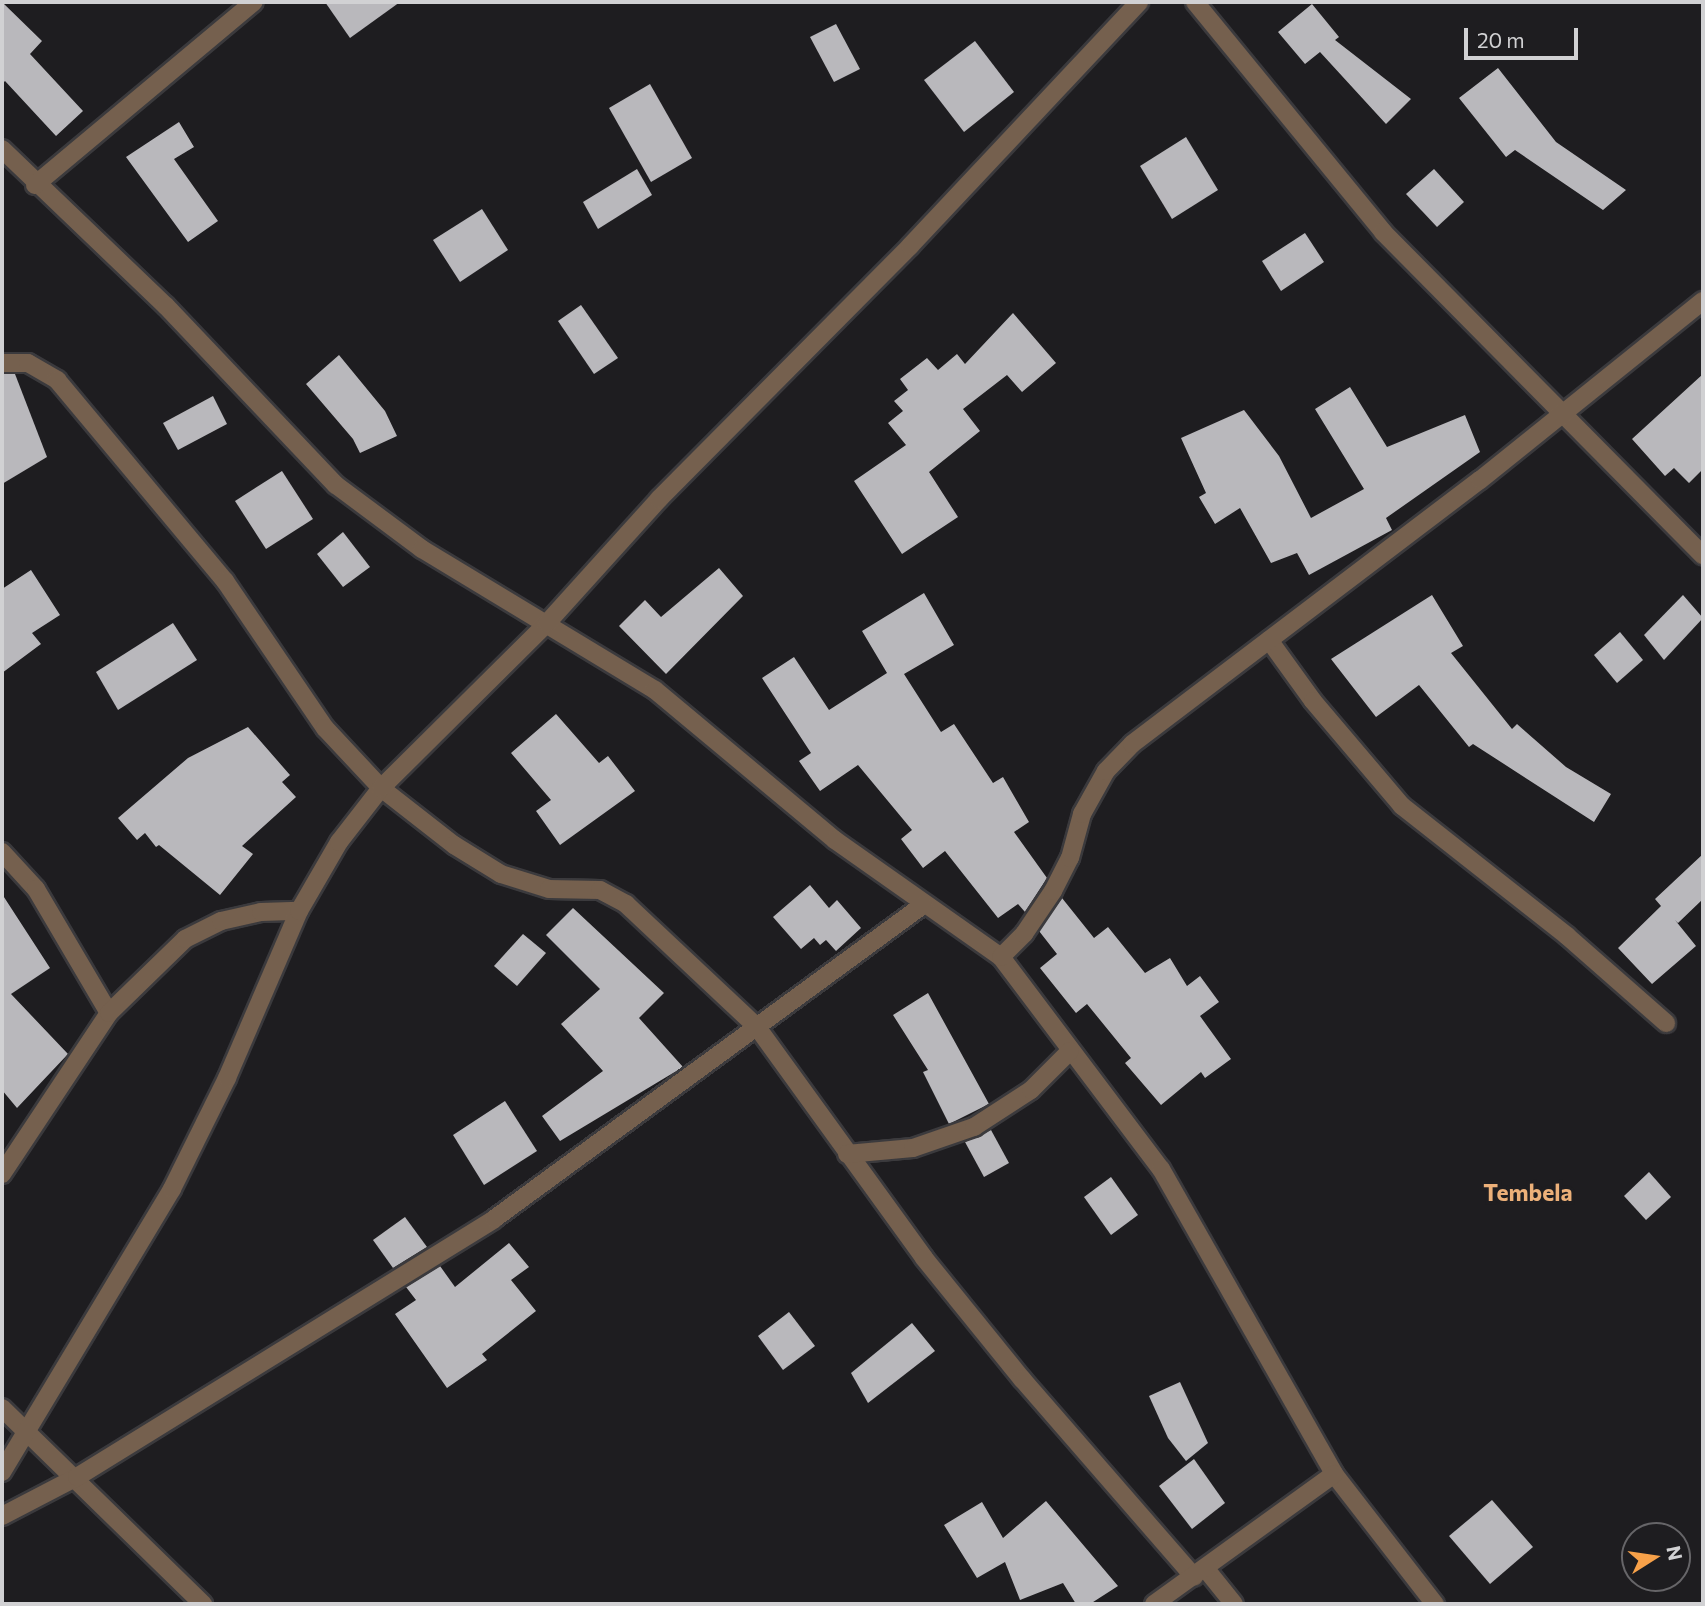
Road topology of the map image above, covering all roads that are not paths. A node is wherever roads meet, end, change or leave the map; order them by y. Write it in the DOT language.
graph roads {
  1 [pos="254,2"];
  2 [pos="1139,2"];
  3 [pos="1195,2"];
  4 [pos="2,149"];
  5 [pos="35,185"];
  6 [pos="1703,301"];
  7 [pos="2,363"];
  8 [pos="1561,415"];
  9 [pos="1703,555"];
  10 [pos="547,623"];
  11 [pos="1269,640"];
  12 [pos="381,788"];
  13 [pos="2,852"];
  14 [pos="923,905"];
  15 [pos="299,911"];
  16 [pos="1001,957"];
  17 [pos="109,1013"];
  18 [pos="1666,1023"];
  19 [pos="757,1027"];
  20 [pos="1070,1051"];
  21 [pos="847,1154"];
  22 [pos="2,1174"];
  23 [pos="2,1408"];
  24 [pos="27,1430"];
  25 [pos="2,1472"];
  26 [pos="1334,1474"];
  27 [pos="77,1477"];
  28 [pos="2,1516"];
  29 [pos="1200,1572"];
  30 [pos="203,1604"];
  31 [pos="1154,1604"];
  32 [pos="1234,1604"];
  33 [pos="1435,1604"];
  1 -- 5 [label="street"];
  2 -- 10 [label="street"];
  3 -- 8 [label="street"];
  4 -- 5 [label="street"];
  5 -- 10 [label="street"];
  6 -- 8 [label="street"];
  7 -- 12 [label="street"];
  8 -- 9 [label="street"];
  8 -- 11 [label="street"];
  10 -- 12 [label="street"];
  10 -- 14 [label="street"];
  11 -- 16 [label="street"];
  11 -- 18 [label="street"];
  12 -- 15 [label="street"];
  12 -- 19 [label="street"];
  13 -- 17 [label="street"];
  14 -- 16 [label="street"];
  14 -- 19 [label="street"];
  15 -- 17 [label="street"];
  15 -- 24 [label="street"];
  16 -- 20 [label="street"];
  17 -- 22 [label="street"];
  19 -- 21 [label="street"];
  19 -- 27 [label="street"];
  20 -- 21 [label="street"];
  20 -- 26 [label="street"];
  21 -- 29 [label="street"];
  23 -- 24 [label="street"];
  24 -- 25 [label="street"];
  24 -- 27 [label="street"];
  26 -- 29 [label="street"];
  26 -- 33 [label="street"];
  27 -- 28 [label="street"];
  27 -- 30 [label="street"];
  29 -- 31 [label="street"];
  29 -- 32 [label="street"];
}
